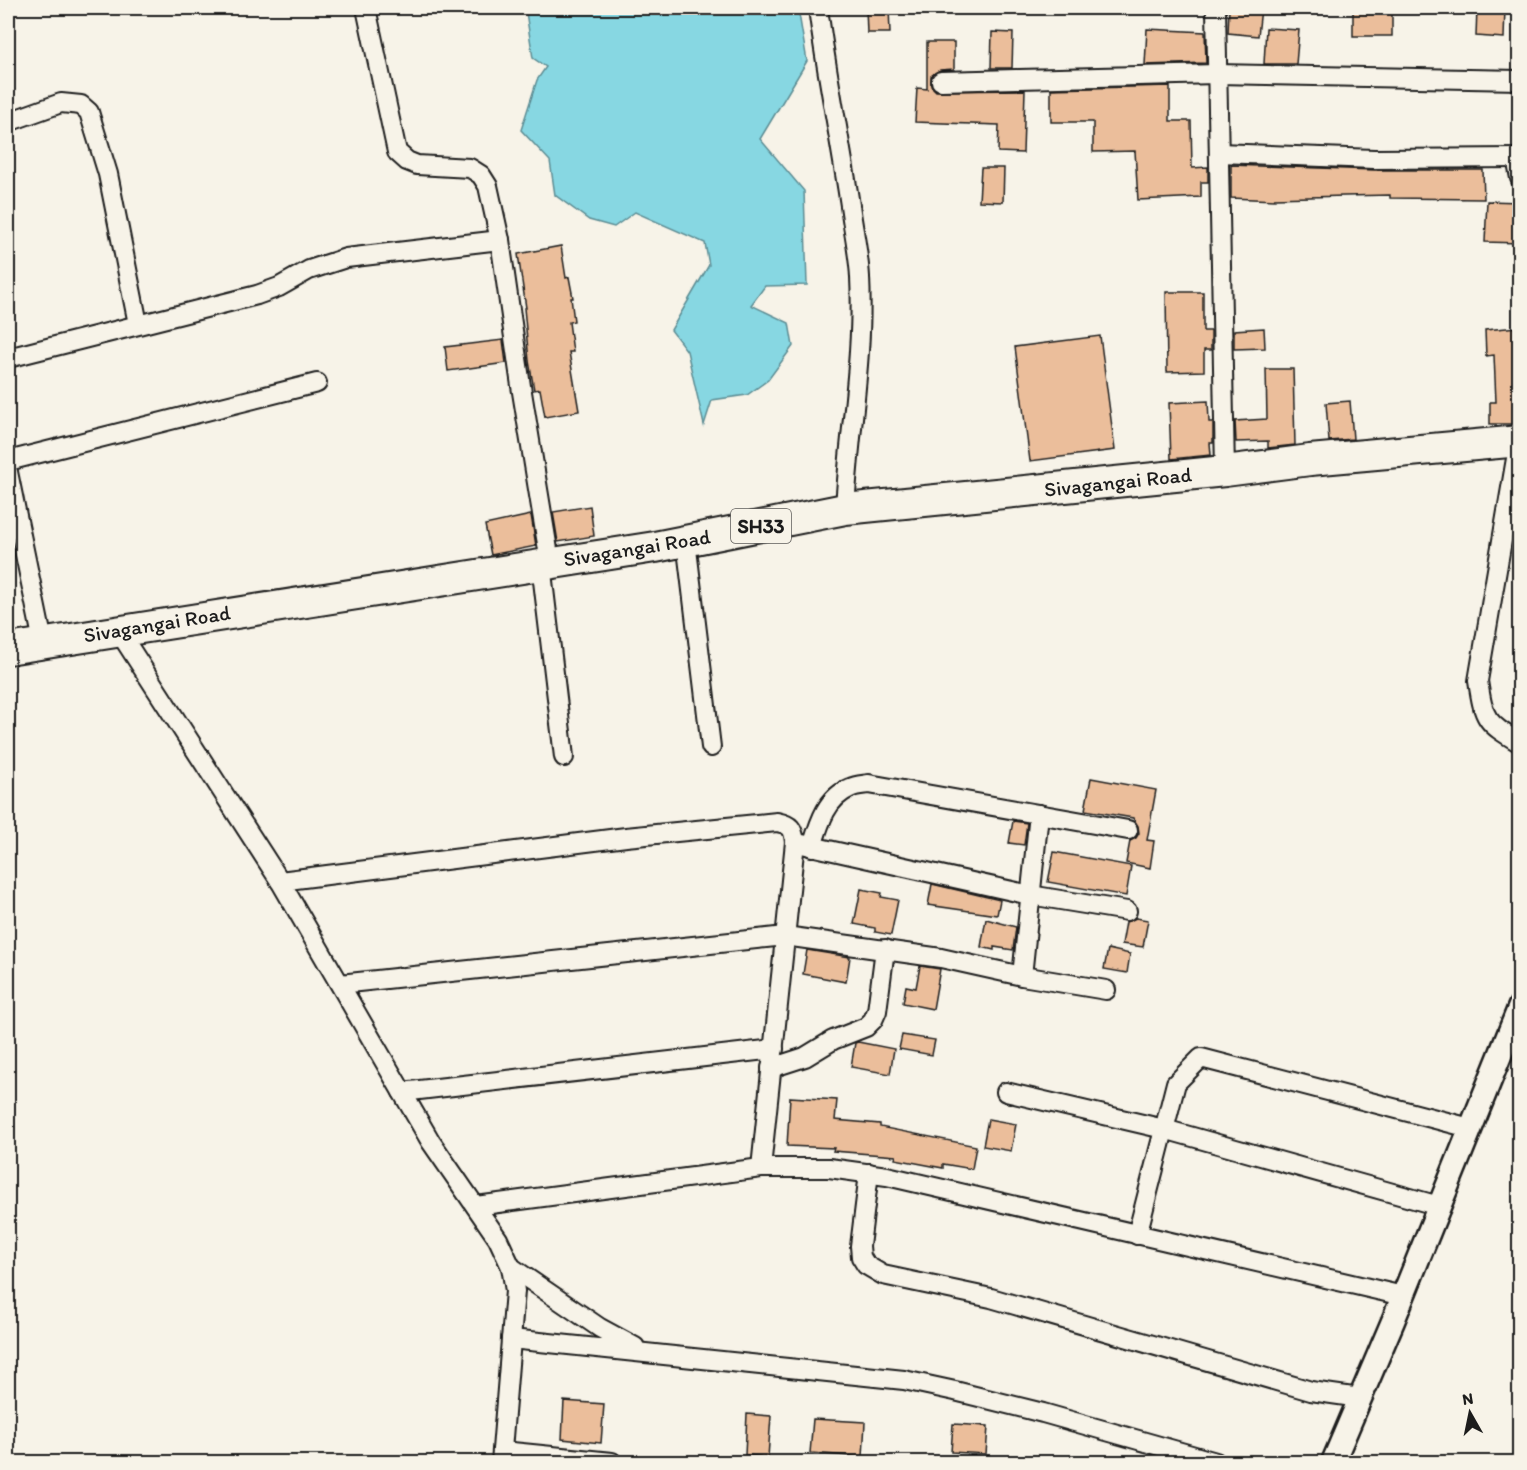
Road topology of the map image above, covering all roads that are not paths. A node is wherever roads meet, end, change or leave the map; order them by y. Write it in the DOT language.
graph roads {
  1 [pos="366,8"];
  2 [pos="818,8"];
  3 [pos="1216,8"];
  4 [pos="1217,74"];
  5 [pos="1520,80"];
  6 [pos="941,81"];
  7 [pos="8,122"];
  8 [pos="1219,153"];
  9 [pos="1518,158"];
  10 [pos="1520,178"];
  11 [pos="500,240"];
  12 [pos="138,324"];
  13 [pos="8,358"];
  14 [pos="317,383"];
  15 [pos="1519,441"];
  16 [pos="8,461"];
  17 [pos="1225,471"];
  18 [pos="8,472"];
  19 [pos="845,509"];
  20 [pos="686,541"];
  21 [pos="546,563"];
  22 [pos="118,630"];
  23 [pos="43,642"];
  24 [pos="8,649"];
  25 [pos="1520,743"];
  26 [pos="711,747"];
  27 [pos="564,757"];
  28 [pos="1038,814"];
  29 [pos="1128,830"];
  30 [pos="803,845"];
  31 [pos="280,881"];
  32 [pos="1030,895"];
  33 [pos="1126,911"];
  34 [pos="785,936"];
  35 [pos="885,949"];
  36 [pos="1022,976"];
  37 [pos="340,984"];
  38 [pos="1106,990"];
  39 [pos="1520,1006"];
  40 [pos="774,1049"];
  41 [pos="771,1068"];
  42 [pos="402,1092"];
  43 [pos="1006,1092"];
  44 [pos="1470,1128"];
  45 [pos="1164,1129"];
  46 [pos="761,1168"];
  47 [pos="869,1173"];
  48 [pos="476,1206"];
  49 [pos="1439,1206"];
  50 [pos="1137,1234"];
  51 [pos="510,1266"];
  52 [pos="1402,1296"];
  53 [pos="512,1339"];
  54 [pos="644,1352"];
  55 [pos="1360,1398"];
  56 [pos="501,1457"];
  57 [pos="612,1462"];
  58 [pos="1216,1462"];
  59 [pos="1333,1462"];
  1 -- 11 [label="street"];
  2 -- 19 [label="street"];
  3 -- 4 [label="street"];
  4 -- 5 [label="street"];
  4 -- 6 [label="street"];
  4 -- 8 [label="street"];
  7 -- 12 [label="street"];
  8 -- 9 [label="street"];
  8 -- 17 [label="street"];
  9 -- 10 [label="street"];
  11 -- 12 [label="street"];
  11 -- 21 [label="street"];
  12 -- 13 [label="street"];
  14 -- 16 [label="street"];
  15 -- 17 [label="main road, Sivagangai Road / SH33"];
  15 -- 25 [label="street"];
  17 -- 19 [label="main road, Sivagangai Road / SH33"];
  18 -- 23 [label="street"];
  19 -- 20 [label="main road, Sivagangai Road / SH33"];
  20 -- 21 [label="main road, Sivagangai Road / SH33"];
  20 -- 26 [label="street"];
  21 -- 22 [label="main road, Sivagangai Road / SH33"];
  21 -- 27 [label="street"];
  22 -- 23 [label="main road, Sivagangai Road / SH33"];
  22 -- 31 [label="street"];
  23 -- 24 [label="main road, Sivagangai Road / SH33"];
  28 -- 29 [label="street"];
  28 -- 30 [label="street"];
  28 -- 32 [label="street"];
  30 -- 31 [label="street"];
  30 -- 32 [label="street"];
  30 -- 34 [label="street"];
  31 -- 37 [label="street"];
  32 -- 33 [label="street"];
  32 -- 36 [label="street"];
  34 -- 35 [label="street"];
  34 -- 37 [label="street"];
  34 -- 40 [label="street"];
  35 -- 36 [label="street"];
  35 -- 41 [label="street"];
  36 -- 38 [label="street"];
  37 -- 42 [label="street"];
  39 -- 44 [label="street"];
  40 -- 41 [label="street"];
  40 -- 42 [label="street"];
  41 -- 46 [label="street"];
  42 -- 48 [label="street"];
  43 -- 45 [label="street"];
  44 -- 45 [label="street"];
  44 -- 49 [label="street"];
  45 -- 49 [label="street"];
  45 -- 50 [label="street"];
  46 -- 47 [label="street"];
  46 -- 48 [label="street"];
  47 -- 50 [label="street"];
  47 -- 55 [label="street"];
  48 -- 51 [label="street"];
  49 -- 52 [label="street"];
  50 -- 52 [label="street"];
  51 -- 53 [label="street"];
  51 -- 54 [label="street"];
  52 -- 55 [label="street"];
  53 -- 54 [label="street"];
  53 -- 56 [label="street"];
  54 -- 58 [label="street"];
  55 -- 59 [label="street"];
  56 -- 57 [label="street"];
}
